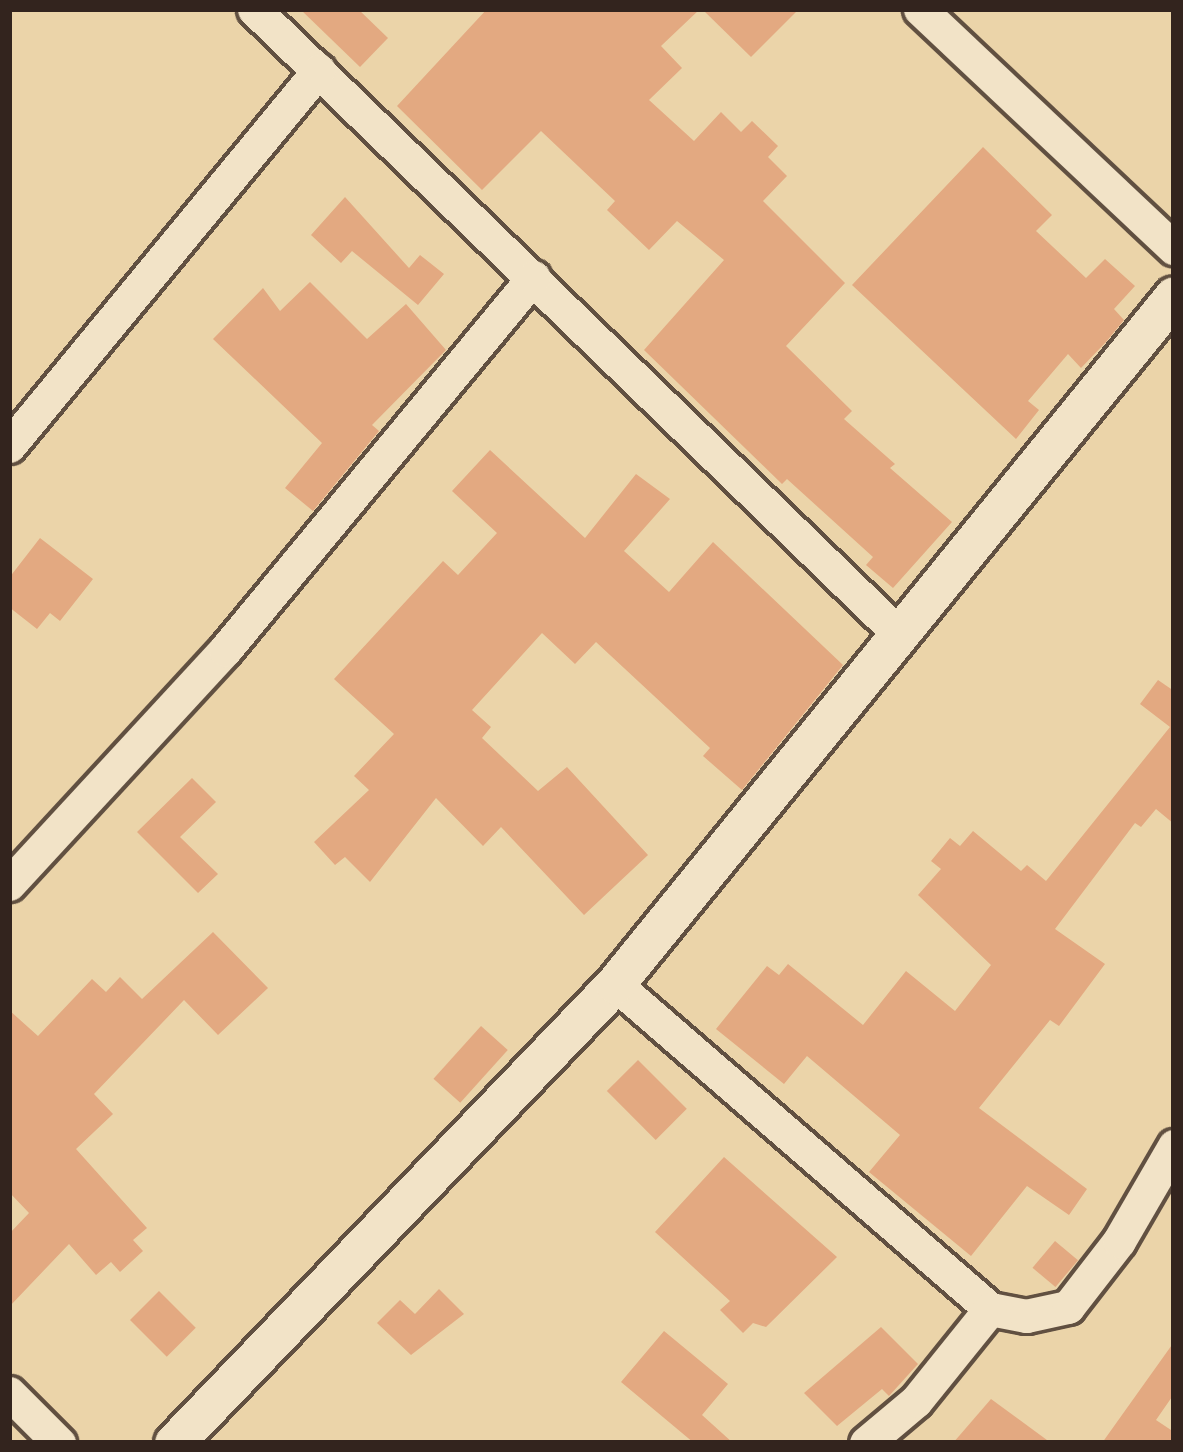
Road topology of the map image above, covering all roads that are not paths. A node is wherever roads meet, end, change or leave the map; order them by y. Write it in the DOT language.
graph roads {
  1 [pos="254,9"];
  2 [pos="920,9"];
  3 [pos="319,70"];
  4 [pos="1174,248"];
  5 [pos="534,278"];
  6 [pos="1174,296"];
  7 [pos="9,446"];
  8 [pos="901,636"];
  9 [pos="9,884"];
  10 [pos="615,985"];
  11 [pos="1174,1146"];
  12 [pos="990,1309"];
  13 [pos="9,1393"];
  14 [pos="59,1443"];
  15 [pos="174,1443"];
  16 [pos="866,1443"];
  1 -- 3 [label="street"];
  2 -- 4 [label="street"];
  3 -- 5 [label="street"];
  3 -- 7 [label="street"];
  5 -- 8 [label="street"];
  5 -- 9 [label="street"];
  6 -- 8 [label="street"];
  8 -- 10 [label="street"];
  10 -- 12 [label="street"];
  10 -- 15 [label="street"];
  11 -- 12 [label="street"];
  12 -- 16 [label="street"];
  13 -- 14 [label="street"];
}
